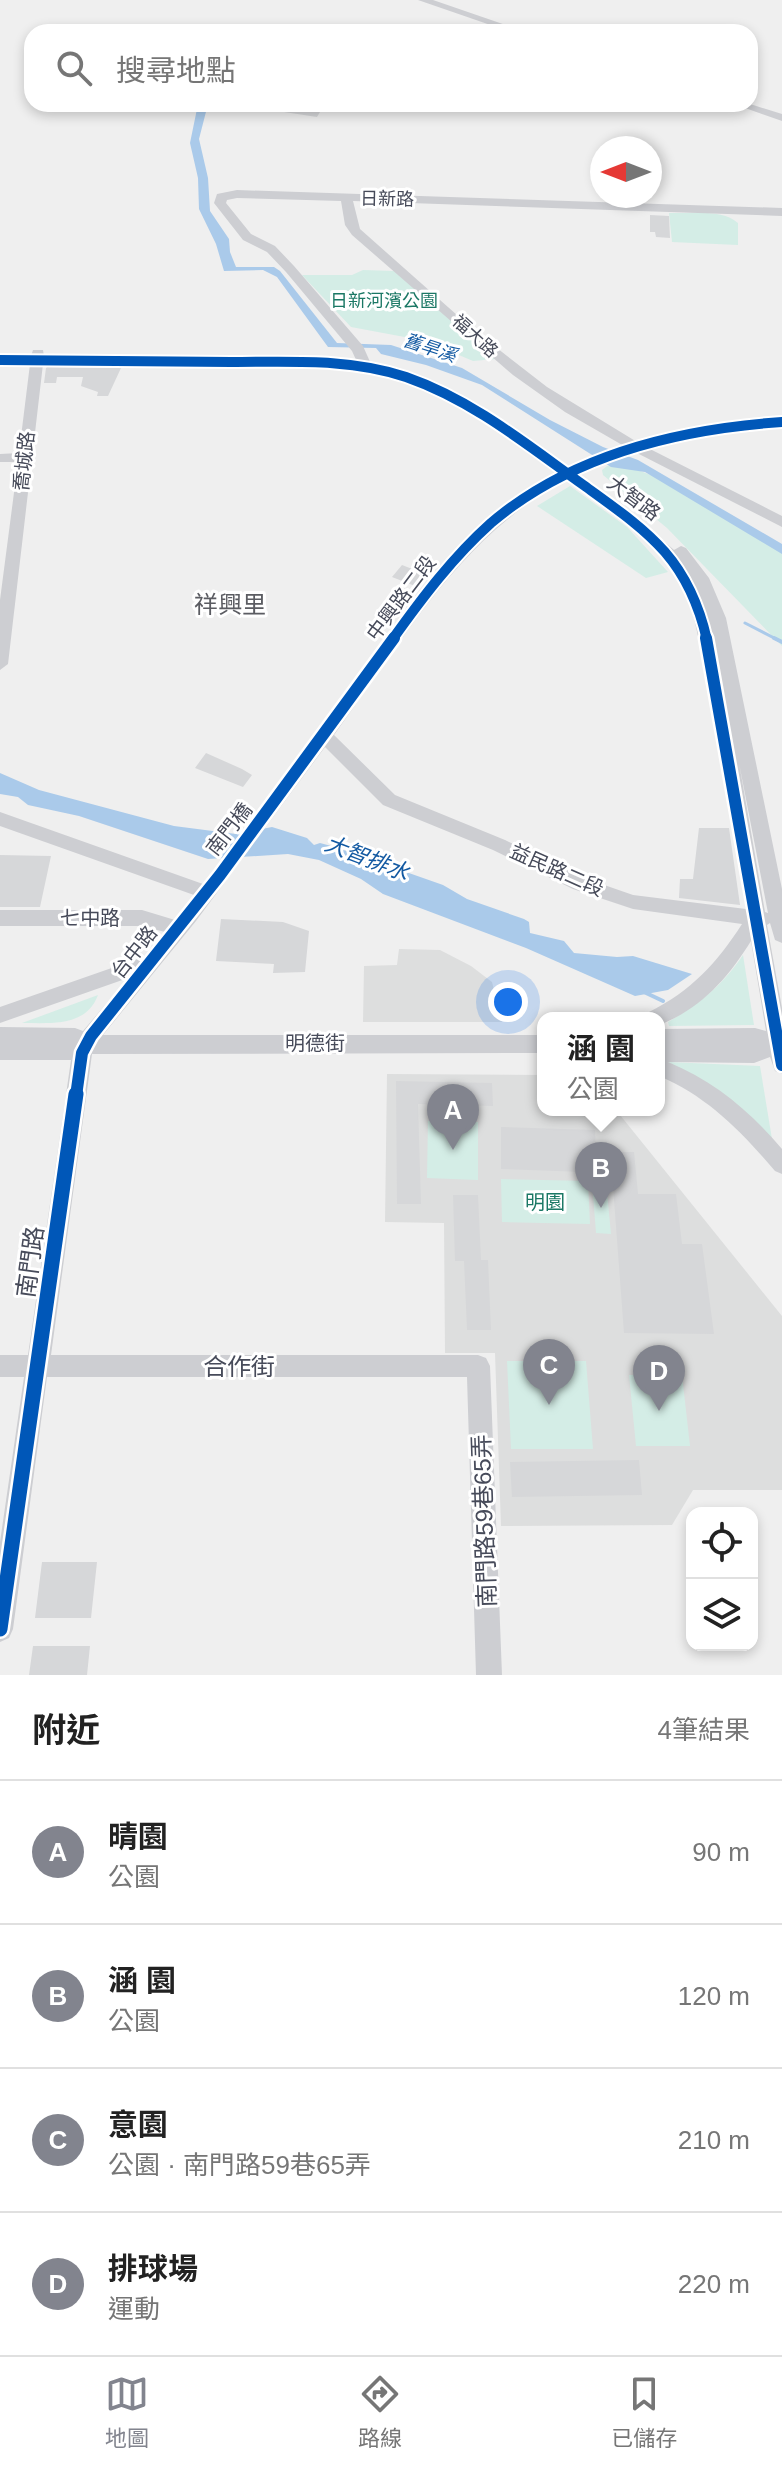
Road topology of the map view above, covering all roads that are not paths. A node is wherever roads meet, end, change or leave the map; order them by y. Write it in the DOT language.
graph roads {
  1 [pos="423,0"];
  2 [pos="496,24"];
  3 [pos="758,110"];
  4 [pos="782,118"];
  5 [pos="346,198"];
  6 [pos="782,212"];
  7 [pos="0,353"];
  8 [pos="359,354"];
  9 [pos="38,356"];
  10 [pos="0,360"];
  11 [pos="782,422"];
  12 [pos="628,449"];
  13 [pos="24,457"];
  14 [pos="0,458"];
  15 [pos="571,472"];
  16 [pos="782,522"];
  17 [pos="0,664"];
  18 [pos="324,736"];
  19 [pos="310,755"];
  20 [pos="354,764"];
  21 [pos="277,800"];
  22 [pos="0,819"];
  23 [pos="209,888"];
  24 [pos="0,918"];
  25 [pos="755,918"];
  26 [pos="781,925"];
  27 [pos="178,928"];
  28 [pos="152,962"];
  29 [pos="665,1012"];
  30 [pos="0,1015"];
  31 [pos="0,1035"];
  32 [pos="665,1037"];
  33 [pos="87,1044"];
  34 [pos="537,1044"];
  35 [pos="0,1051"];
  36 [pos="781,1051"];
  37 [pos="665,1053"];
  38 [pos="665,1070"];
  39 [pos="782,1164"];
  40 [pos="0,1366"];
  41 [pos="38,1366"];
  42 [pos="478,1366"];
  43 [pos="0,1629"];
  44 [pos="489,1675"];
  1 -- 2 [label="street"];
  3 -- 4 [label="street"];
  5 -- 6 [label="street, 日新路"];
  5 -- 8 [label="street, 日新路"];
  5 -- 12 [label="street, 福大路"];
  7 -- 9 [label="street, 大智路"];
  8 -- 9 [label="street, 大智路"];
  8 -- 15 [label="street, 大智路"];
  9 -- 10 [label="street, 大智路"];
  9 -- 13 [label="street, 喬城路"];
  11 -- 12 [label="street"];
  12 -- 15 [label="street, 中興路二段"];
  12 -- 16 [label="street, 福大路"];
  13 -- 14 [label="street"];
  13 -- 17 [label="street, 喬城路"];
  15 -- 18 [label="street, 中興路二段"];
  15 -- 25 [label="street, 大智路"];
  15 -- 26 [label="street, 大智路"];
  18 -- 19 [label="street, 中興路二段"];
  18 -- 20 [label="street, 益民路二段"];
  19 -- 20 [label="street"];
  19 -- 21 [label="street, 中興路二段"];
  20 -- 25 [label="street, 益民路二段"];
  21 -- 23 [label="street, 南門橋"];
  22 -- 23 [label="street"];
  23 -- 27 [label="street, 台中路"];
  24 -- 27 [label="street, 七中路"];
  25 -- 26 [label="street, 益民路二段"];
  25 -- 29 [label="street"];
  25 -- 36 [label="street, 大智路"];
  27 -- 28 [label="street, 台中路"];
  28 -- 30 [label="street, 台中路"];
  28 -- 33 [label="street, 台中路"];
  31 -- 33 [label="street"];
  32 -- 36 [label="street"];
  33 -- 34 [label="street, 明德街"];
  33 -- 35 [label="street"];
  33 -- 41 [label="street, 南門路"];
  36 -- 37 [label="street"];
  38 -- 39 [label="street"];
  40 -- 41 [label="street, 合作街"];
  41 -- 42 [label="street, 合作街"];
  41 -- 43 [label="street, 南門路"];
  42 -- 44 [label="street, 南門路59巷65弄"];
}
